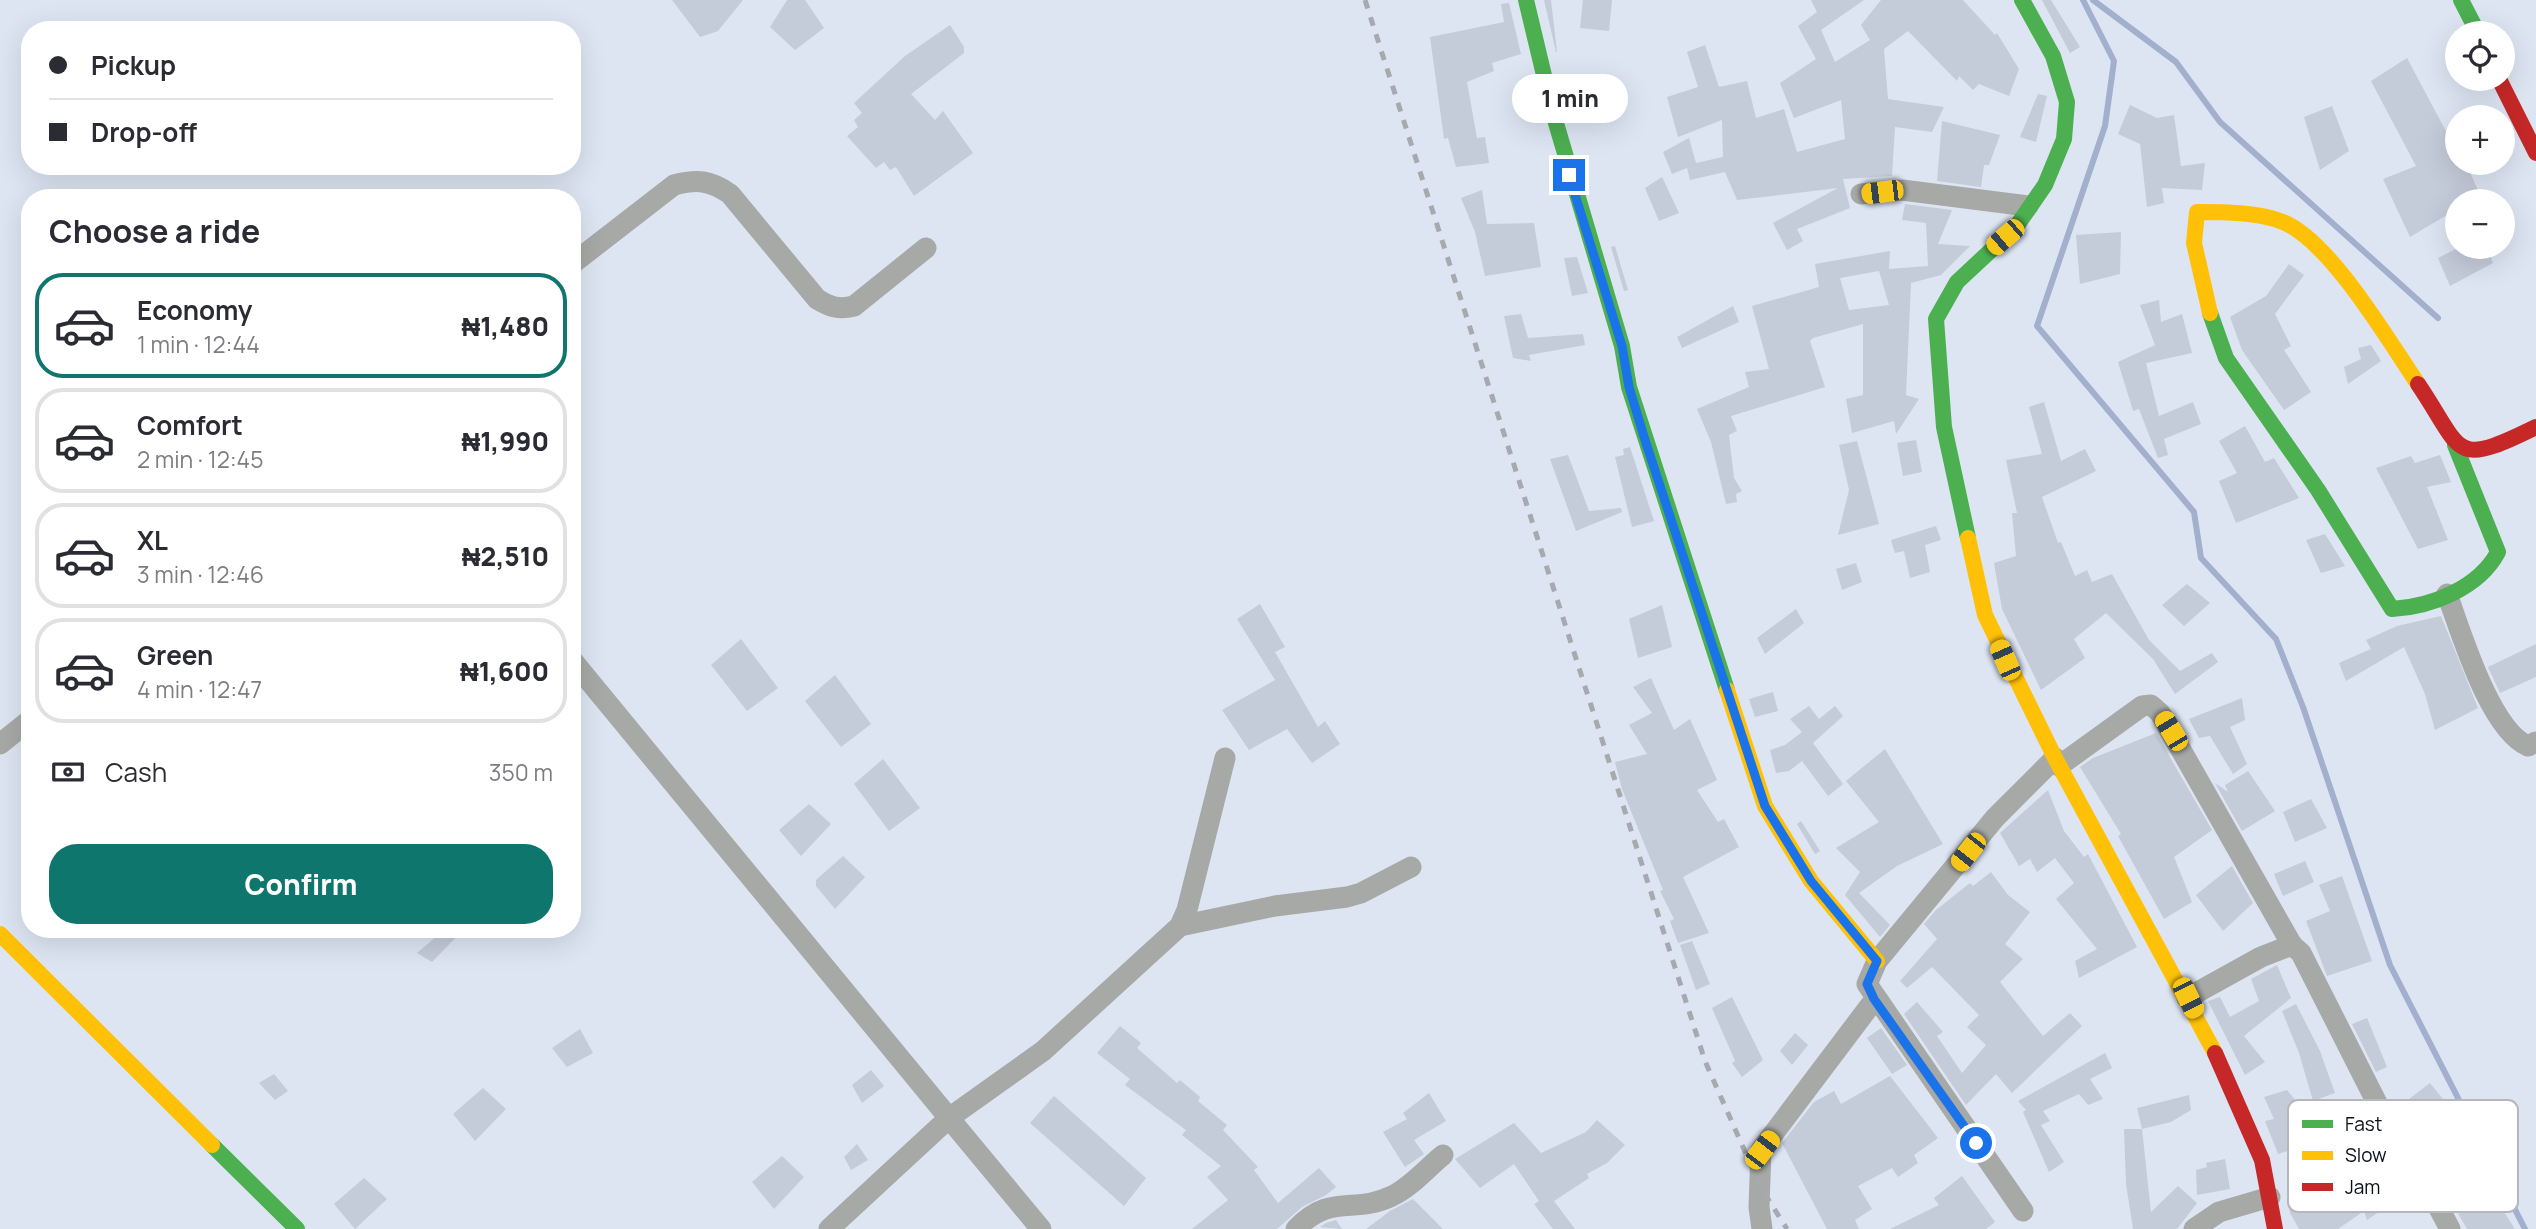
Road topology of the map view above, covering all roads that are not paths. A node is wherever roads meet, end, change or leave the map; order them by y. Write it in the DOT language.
graph roads {
  1 [pos="1526,0"];
  2 [pos="2022,0"];
  3 [pos="2461,0"];
  4 [pos="2472,21"];
  5 [pos="2506,91"];
  6 [pos="2533,141"];
  7 [pos="1861,194"];
  8 [pos="2028,206"];
  9 [pos="926,248"];
  10 [pos="581,257"];
  11 [pos="2536,427"];
  12 [pos="2455,445"];
  13 [pos="2447,594"];
  14 [pos="581,671"];
  15 [pos="21,727"];
  16 [pos="2536,742"];
  17 [pos="0,744"];
  18 [pos="1226,758"];
  19 [pos="2057,762"];
  20 [pos="1411,867"];
  21 [pos="1180,926"];
  22 [pos="0,934"];
  23 [pos="2292,945"];
  24 [pos="1877,961"];
  25 [pos="2188,998"];
  26 [pos="1874,999"];
  27 [pos="2375,1100"];
  28 [pos="949,1118"];
  29 [pos="1443,1155"];
  30 [pos="2270,1197"];
  31 [pos="2023,1211"];
  32 [pos="2441,1212"];
  33 [pos="297,1229"];
  34 [pos="829,1229"];
  35 [pos="1041,1229"];
  36 [pos="1296,1229"];
  37 [pos="1762,1229"];
  38 [pos="2194,1229"];
  39 [pos="2274,1229"];
  40 [pos="2450,1229"];
  1 -- 24 [label="street"];
  2 -- 8 [label="street"];
  3 -- 4 [label="street"];
  5 -- 6 [label="street"];
  7 -- 8 [label="street"];
  8 -- 19 [label="street"];
  9 -- 10 [label="street"];
  11 -- 12 [label="street"];
  12 -- 13 [label="street"];
  12 -- 13 [label="street"];
  13 -- 16 [label="street"];
  14 -- 28 [label="street"];
  15 -- 17 [label="street"];
  18 -- 21 [label="street"];
  19 -- 23 [label="street"];
  19 -- 24 [label="street"];
  19 -- 25 [label="street"];
  20 -- 21 [label="street"];
  21 -- 28 [label="street"];
  22 -- 33 [label="street"];
  23 -- 25 [label="street"];
  23 -- 27 [label="street"];
  24 -- 26 [label="street"];
  25 -- 30 [label="street"];
  26 -- 31 [label="street"];
  26 -- 37 [label="street"];
  28 -- 34 [label="street"];
  28 -- 35 [label="street"];
  29 -- 36 [label="street"];
  30 -- 38 [label="street"];
  30 -- 39 [label="street"];
  32 -- 40 [label="street"];
}
